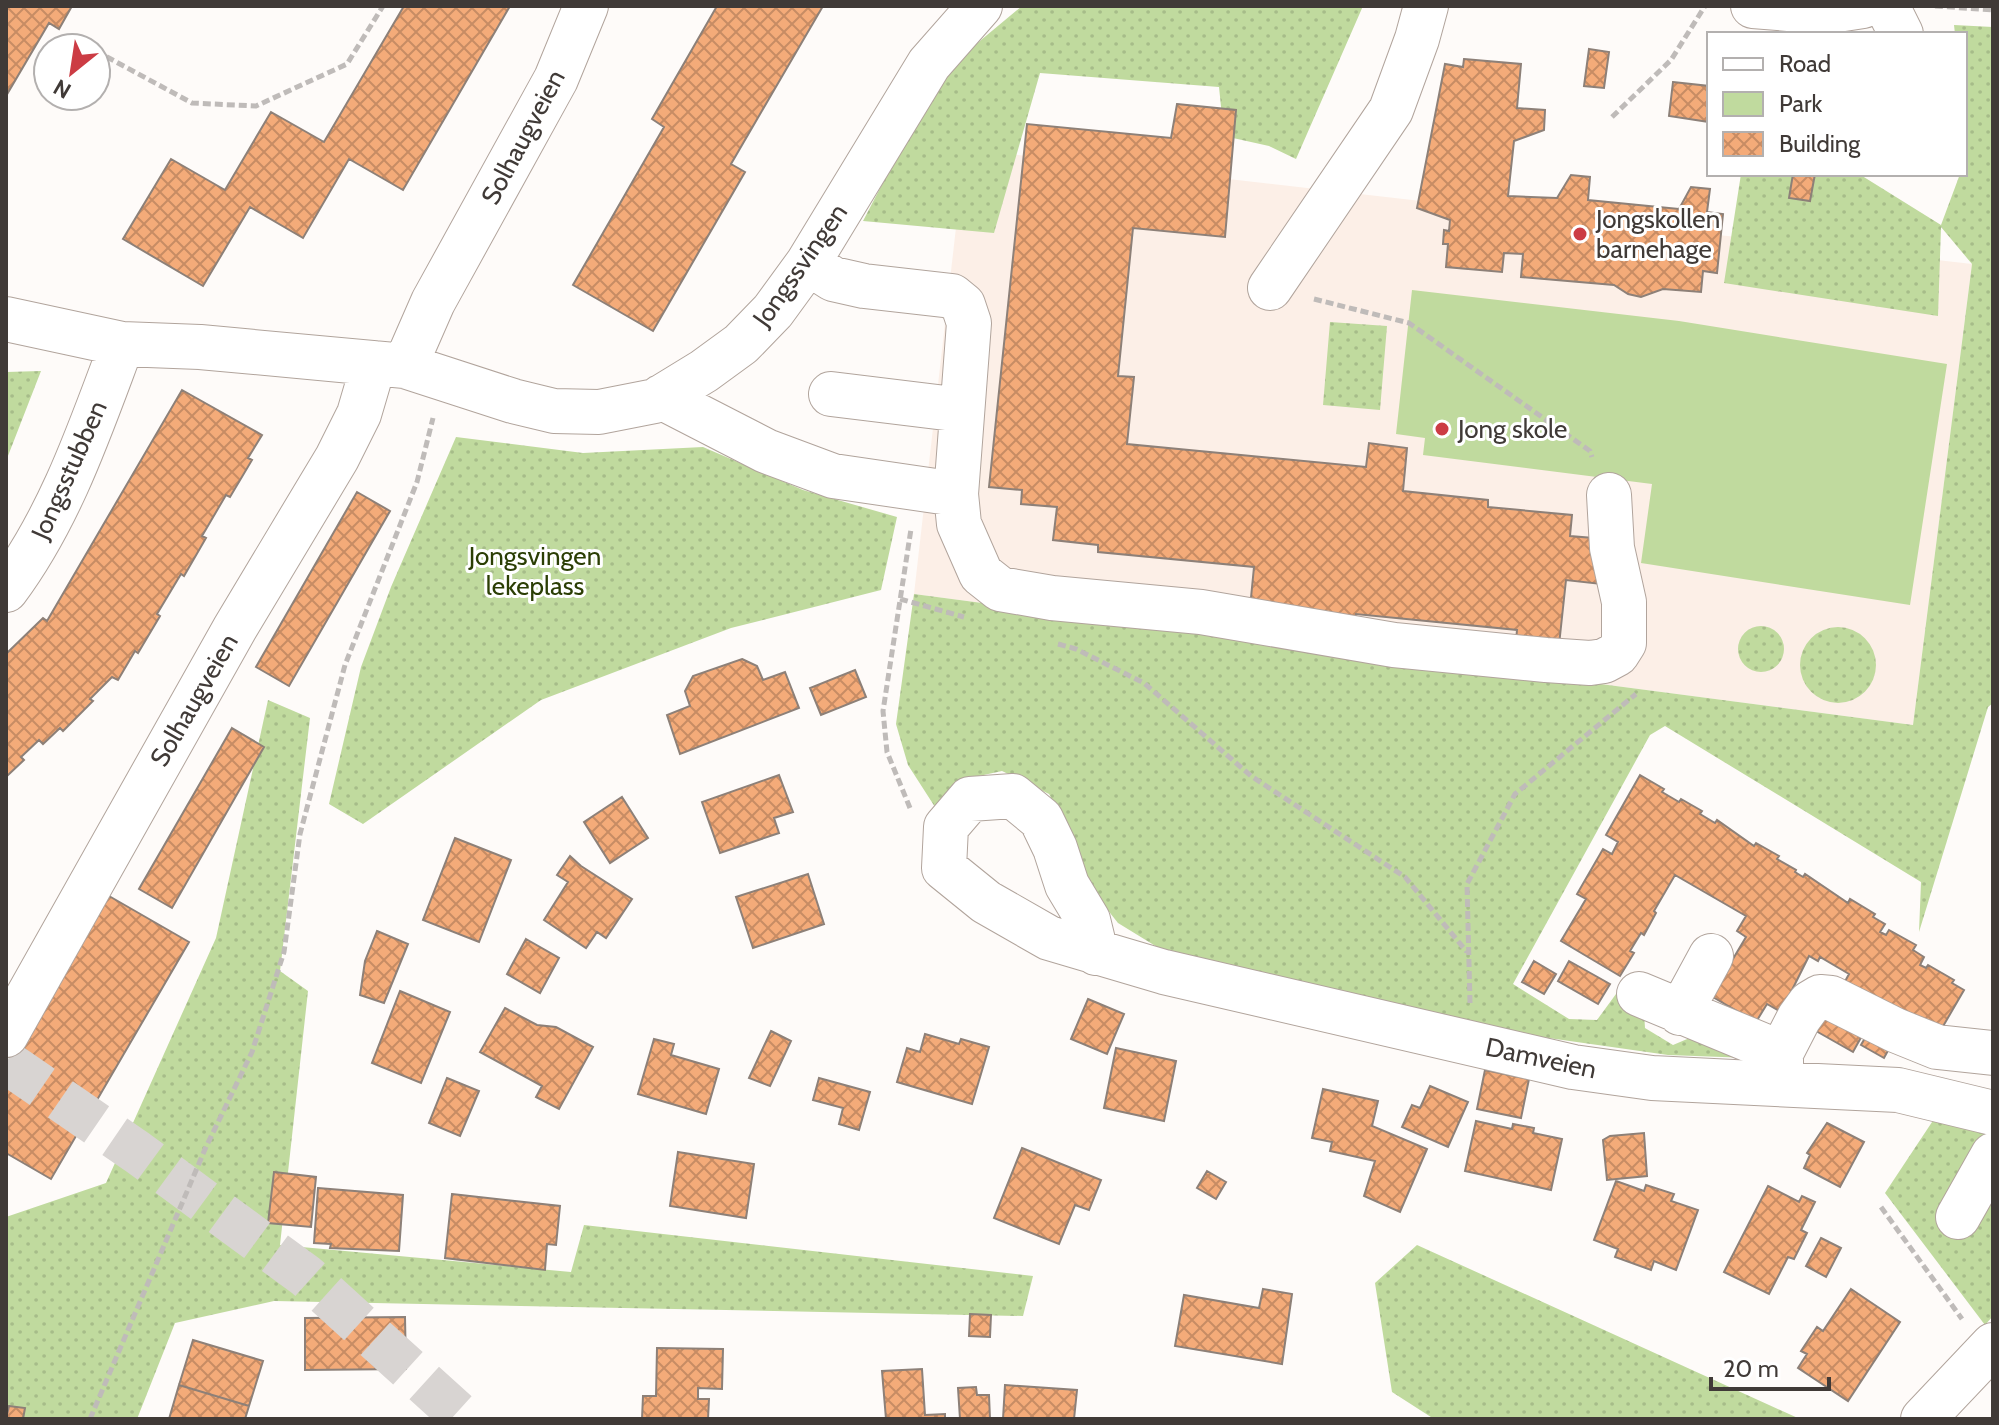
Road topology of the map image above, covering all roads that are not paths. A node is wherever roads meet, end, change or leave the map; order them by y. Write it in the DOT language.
graph roads {
  1 [pos="586,6"];
  2 [pos="980,6"];
  3 [pos="1426,6"];
  4 [pos="1753,6"];
  5 [pos="1863,6"];
  6 [pos="1887,6"];
  7 [pos="1900,32"];
  8 [pos="808,263"];
  9 [pos="1270,288"];
  10 [pos="6,319"];
  11 [pos="122,344"];
  12 [pos="407,369"];
  13 [pos="831,394"];
  14 [pos="661,397"];
  15 [pos="962,410"];
  16 [pos="937,491"];
  17 [pos="1609,495"];
  18 [pos="6,590"];
  19 [pos="1096,953"];
  20 [pos="1711,956"];
  21 [pos="1639,994"];
  22 [pos="1680,1013"];
  23 [pos="6,1035"];
  24 [pos="1993,1053"];
  25 [pos="1781,1069"];
  26 [pos="1993,1113"];
  27 [pos="1993,1155"];
  28 [pos="1958,1217"];
  29 [pos="1990,1348"];
  30 [pos="1955,1403"];
  31 [pos="1923,1419"];
  1 -- 12 [label="street, Solhaugveien"];
  2 -- 8 [label="street, Jongssvingen"];
  3 -- 9 [label="street"];
  4 -- 5 [label="street"];
  6 -- 7 [label="street"];
  8 -- 14 [label="street, Jongssvingen"];
  8 -- 15 [label="street"];
  10 -- 11 [label="street"];
  11 -- 12 [label="street"];
  11 -- 18 [label="street, Jongsstubben"];
  12 -- 14 [label="street, Jongssvingen"];
  12 -- 23 [label="street, Solhaugveien"];
  13 -- 15 [label="street"];
  14 -- 16 [label="street"];
  15 -- 16 [label="street"];
  16 -- 17 [label="street"];
  19 -- 25 [label="street, Damveien"];
  20 -- 22 [label="street"];
  21 -- 22 [label="street"];
  22 -- 25 [label="street"];
  24 -- 25 [label="street"];
  25 -- 26 [label="street, Damveien"];
  27 -- 28 [label="street"];
  29 -- 30 [label="street"];
  30 -- 31 [label="street"];
}
